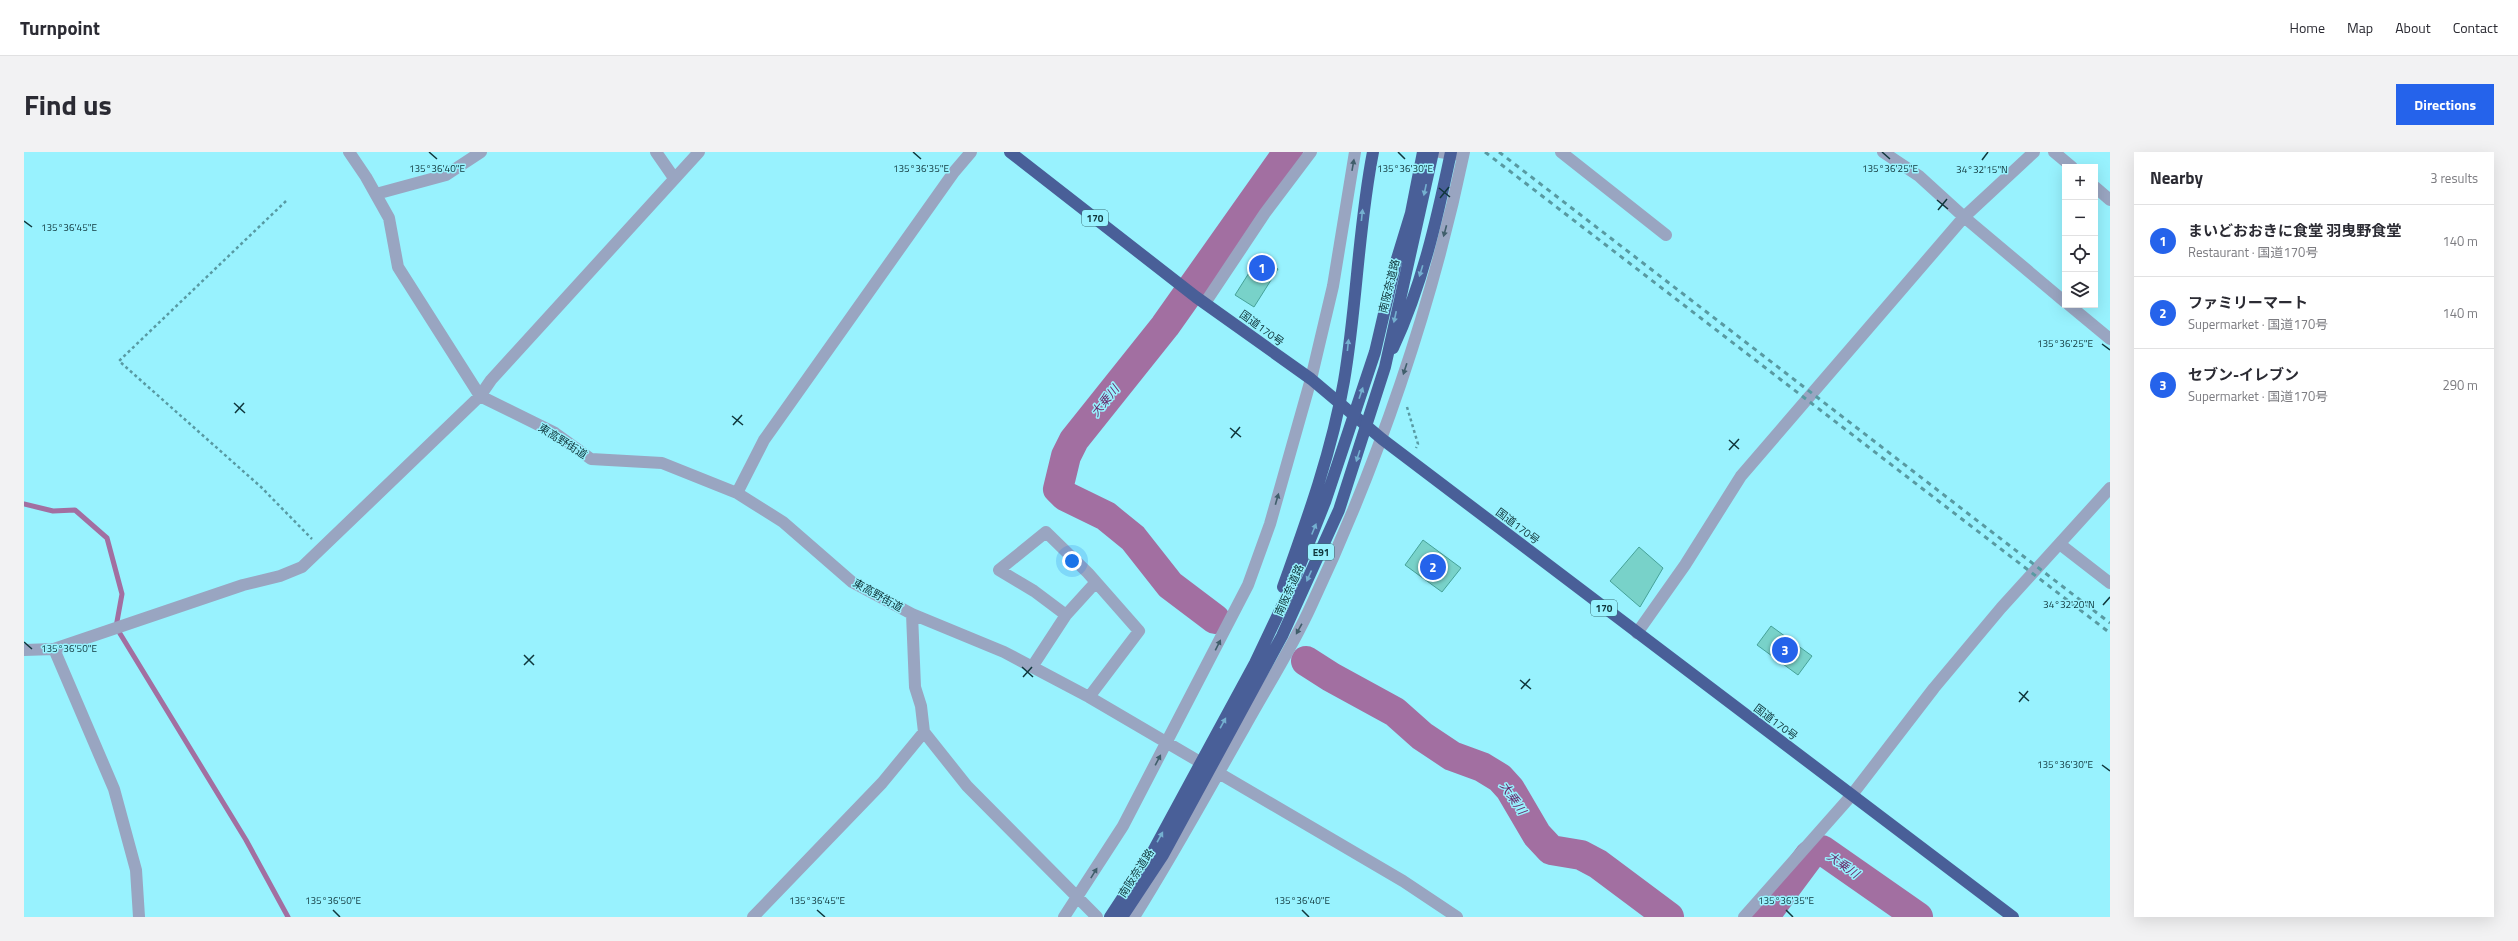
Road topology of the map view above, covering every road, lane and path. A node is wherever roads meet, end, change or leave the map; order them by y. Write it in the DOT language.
graph roads {
  1 [pos="481,152"];
  2 [pos="656,152"];
  3 [pos="699,152"];
  4 [pos="971,152"];
  5 [pos="1010,152"];
  6 [pos="1311,152"];
  7 [pos="1356,152"];
  8 [pos="1373,152"];
  9 [pos="1423,152"];
  10 [pos="1433,152"];
  11 [pos="1440,152"];
  12 [pos="1451,152"];
  13 [pos="1561,152"];
  14 [pos="1883,152"];
  15 [pos="2034,152"];
  16 [pos="2054,152"];
  17 [pos="1463,154"];
  18 [pos="354,155"];
  19 [pos="2068,164"];
  20 [pos="674,178"];
  21 [pos="2098,190"];
  22 [pos="376,194"];
  23 [pos="2110,200"];
  24 [pos="286,201"];
  25 [pos="1964,217"];
  26 [pos="1666,235"];
  27 [pos="2062,299"];
  28 [pos="1200,300"];
  29 [pos="2073,308"];
  30 [pos="2110,339"];
  31 [pos="1385,367"];
  32 [pos="1311,379"];
  33 [pos="480,396"];
  34 [pos="1382,439"];
  35 [pos="2110,488"];
  36 [pos="737,492"];
  37 [pos="2061,545"];
  38 [pos="321,548"];
  39 [pos="1096,582"];
  40 [pos="2110,583"];
  41 [pos="912,614"];
  42 [pos="1066,616"];
  43 [pos="1637,633"];
  44 [pos="54,648"];
  45 [pos="24,650"];
  46 [pos="1255,663"];
  47 [pos="1032,667"];
  48 [pos="1089,697"];
  49 [pos="924,732"];
  50 [pos="1167,743"];
  51 [pos="1218,773"];
  52 [pos="1851,796"];
  53 [pos="1078,898"];
  54 [pos="1454,916"];
  55 [pos="139,917"];
  56 [pos="753,917"];
  57 [pos="1064,917"];
  58 [pos="1097,917"];
  59 [pos="1110,917"];
  60 [pos="1122,917"];
  61 [pos="1134,917"];
  62 [pos="1744,917"];
  63 [pos="2014,917"];
  1 -- 22 [label="street"];
  2 -- 20 [label="street"];
  3 -- 20 [label="street"];
  4 -- 36 [label="street"];
  5 -- 28 [label="highway, 国道170号 / 170"];
  6 -- 28 [label="street"];
  32 -- 7 [label="street, one-way"];
  46 -- 8 [label="highway, one-way, bridge"];
  46 -- 9 [label="highway, 南阪奈道路 / E91, one-way, bridge"];
  10 -- 31 [label="highway, 南阪奈道路 / E91, one-way, bridge"];
  11 -- 17 [label="street"];
  12 -- 31 [label="highway, one-way, bridge"];
  13 -- 26 [label="street"];
  14 -- 25 [label="street"];
  15 -- 25 [label="street"];
  16 -- 19 [label="street"];
  17 -- 34 [label="street, one-way"];
  18 -- 22 [label="street"];
  20 -- 33 [label="street"];
  21 -- 23 [label="street"];
  22 -- 33 [label="street"];
  24 -- 38 [label="path"];
  25 -- 27 [label="street"];
  25 -- 43 [label="street"];
  28 -- 32 [label="highway, 国道170号 / 170"];
  29 -- 30 [label="street"];
  31 -- 60 [label="highway, 南阪奈道路 / E91, one-way, bridge"];
  32 -- 34 [label="highway, 国道170号 / 170"];
  50 -- 32 [label="street, one-way"];
  33 -- 36 [label="street, 東高野街道"];
  33 -- 38 [label="street"];
  34 -- 43 [label="highway, 国道170号 / 170"];
  34 -- 51 [label="street, one-way"];
  35 -- 37 [label="street"];
  36 -- 41 [label="street, 東高野街道"];
  37 -- 40 [label="street"];
  37 -- 52 [label="street"];
  38 -- 44 [label="street"];
  39 -- 42 [label="street"];
  39 -- 42 [label="street"];
  39 -- 48 [label="street"];
  41 -- 47 [label="street, 東高野街道"];
  41 -- 49 [label="street"];
  42 -- 47 [label="street"];
  43 -- 52 [label="highway, 国道170号 / 170"];
  44 -- 45 [label="street"];
  44 -- 55 [label="street"];
  59 -- 46 [label="highway, 南阪奈道路 / E91, one-way, bridge"];
  47 -- 48 [label="street, 東高野街道"];
  48 -- 50 [label="street, 東高野街道"];
  49 -- 53 [label="street"];
  49 -- 56 [label="street"];
  50 -- 51 [label="street, 東高野街道"];
  53 -- 50 [label="street, one-way"];
  51 -- 54 [label="street, 東高野街道"];
  51 -- 61 [label="street"];
  52 -- 62 [label="street"];
  52 -- 63 [label="highway, 国道170号 / 170"];
  53 -- 57 [label="street"];
  53 -- 58 [label="street"];
}
